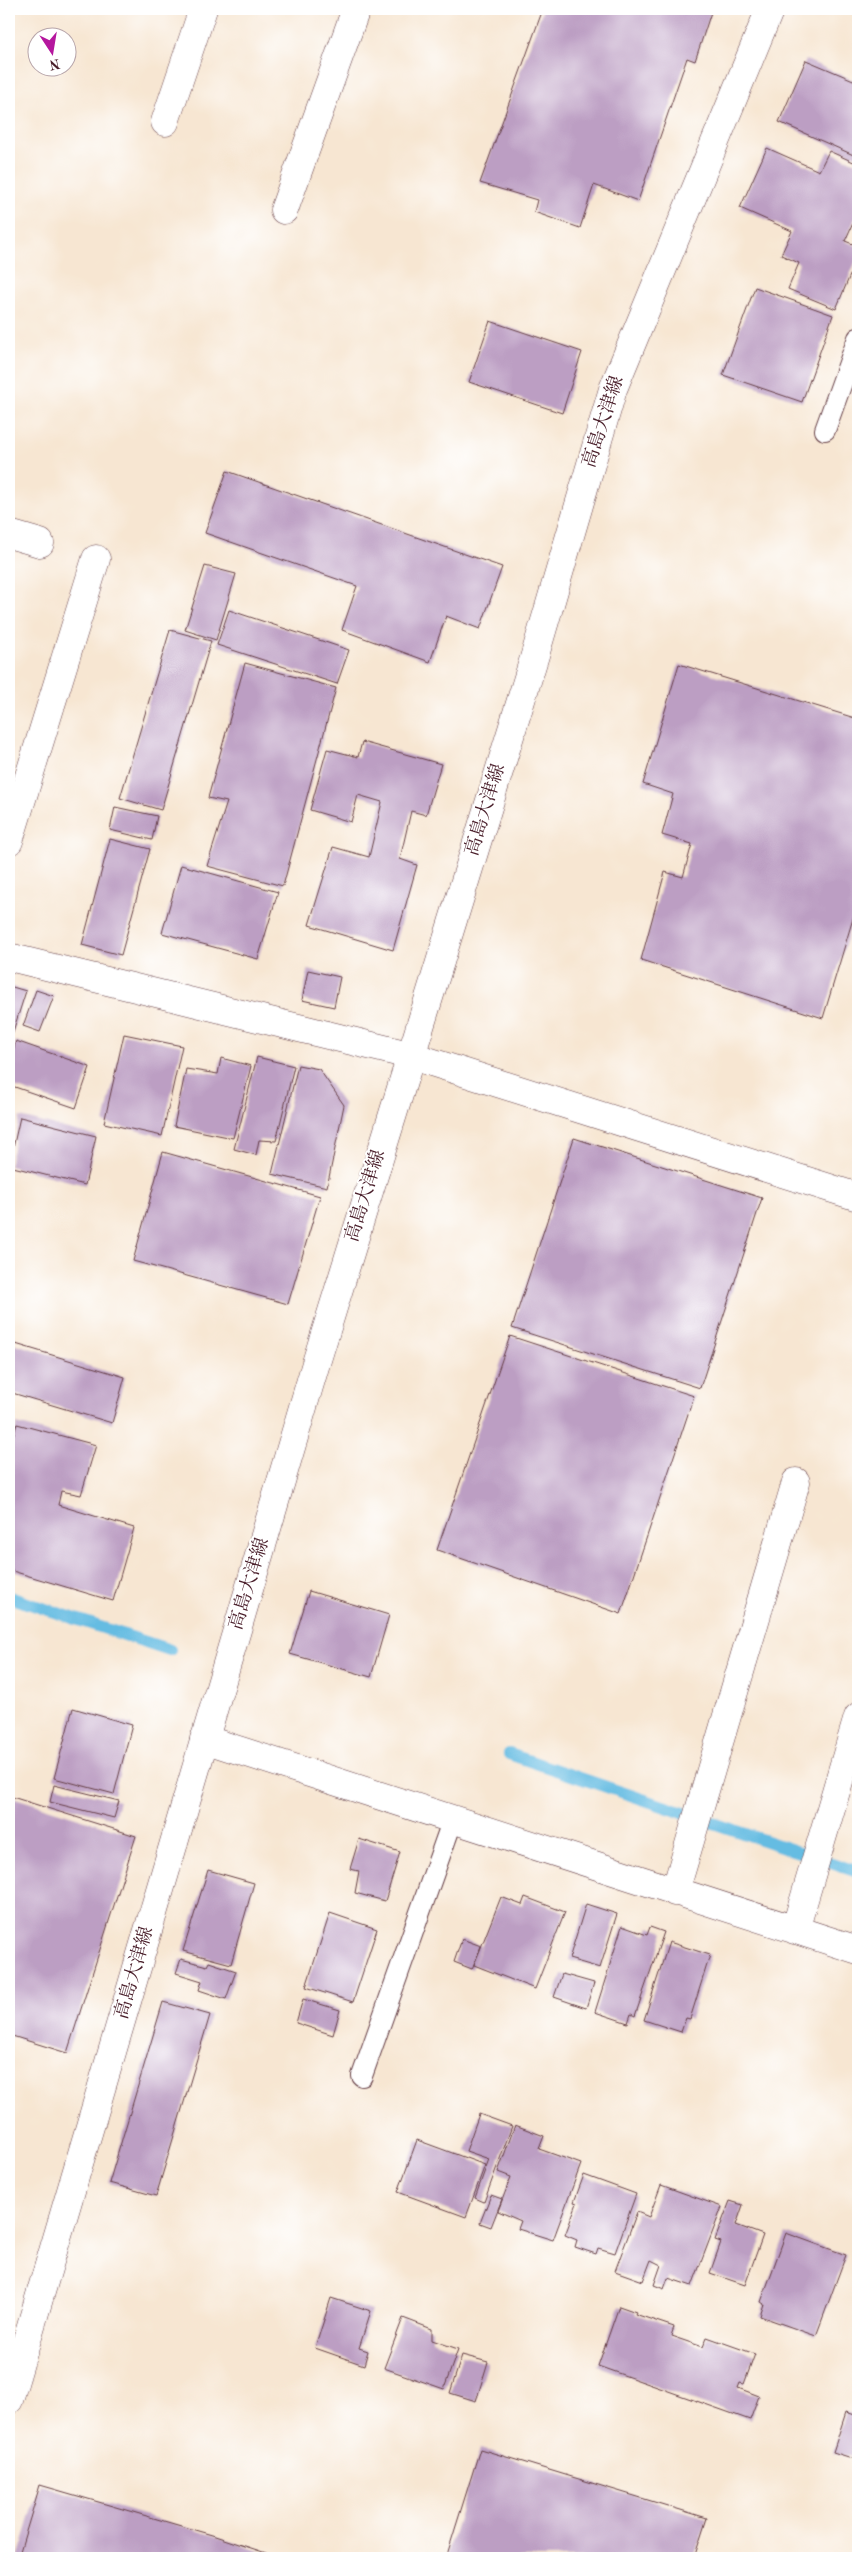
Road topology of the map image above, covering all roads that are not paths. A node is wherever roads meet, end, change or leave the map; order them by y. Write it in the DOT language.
graph roads {
  1 [pos="203,9"];
  2 [pos="356,9"];
  3 [pos="770,9"];
  4 [pos="165,122"];
  5 [pos="284,210"];
  6 [pos="858,338"];
  7 [pos="825,430"];
  8 [pos="9,534"];
  9 [pos="40,543"];
  10 [pos="96,559"];
  11 [pos="9,841"];
  12 [pos="9,957"];
  13 [pos="409,1056"];
  14 [pos="858,1197"];
  15 [pos="796,1482"];
  16 [pos="858,1717"];
  17 [pos="204,1739"];
  18 [pos="453,1819"];
  19 [pos="676,1892"];
  20 [pos="795,1930"];
  21 [pos="858,1950"];
  22 [pos="362,2076"];
  23 [pos="9,2400"];
  1 -- 4 [label="street"];
  2 -- 5 [label="street"];
  3 -- 13 [label="street, 高島大津線"];
  6 -- 7 [label="lane"];
  8 -- 9 [label="street"];
  10 -- 11 [label="street"];
  12 -- 13 [label="street"];
  13 -- 14 [label="street"];
  13 -- 17 [label="street, 高島大津線"];
  15 -- 19 [label="street"];
  16 -- 20 [label="street"];
  17 -- 18 [label="street"];
  17 -- 23 [label="street, 高島大津線"];
  18 -- 19 [label="street"];
  18 -- 22 [label="lane"];
  19 -- 20 [label="street"];
  20 -- 21 [label="street"];
}
